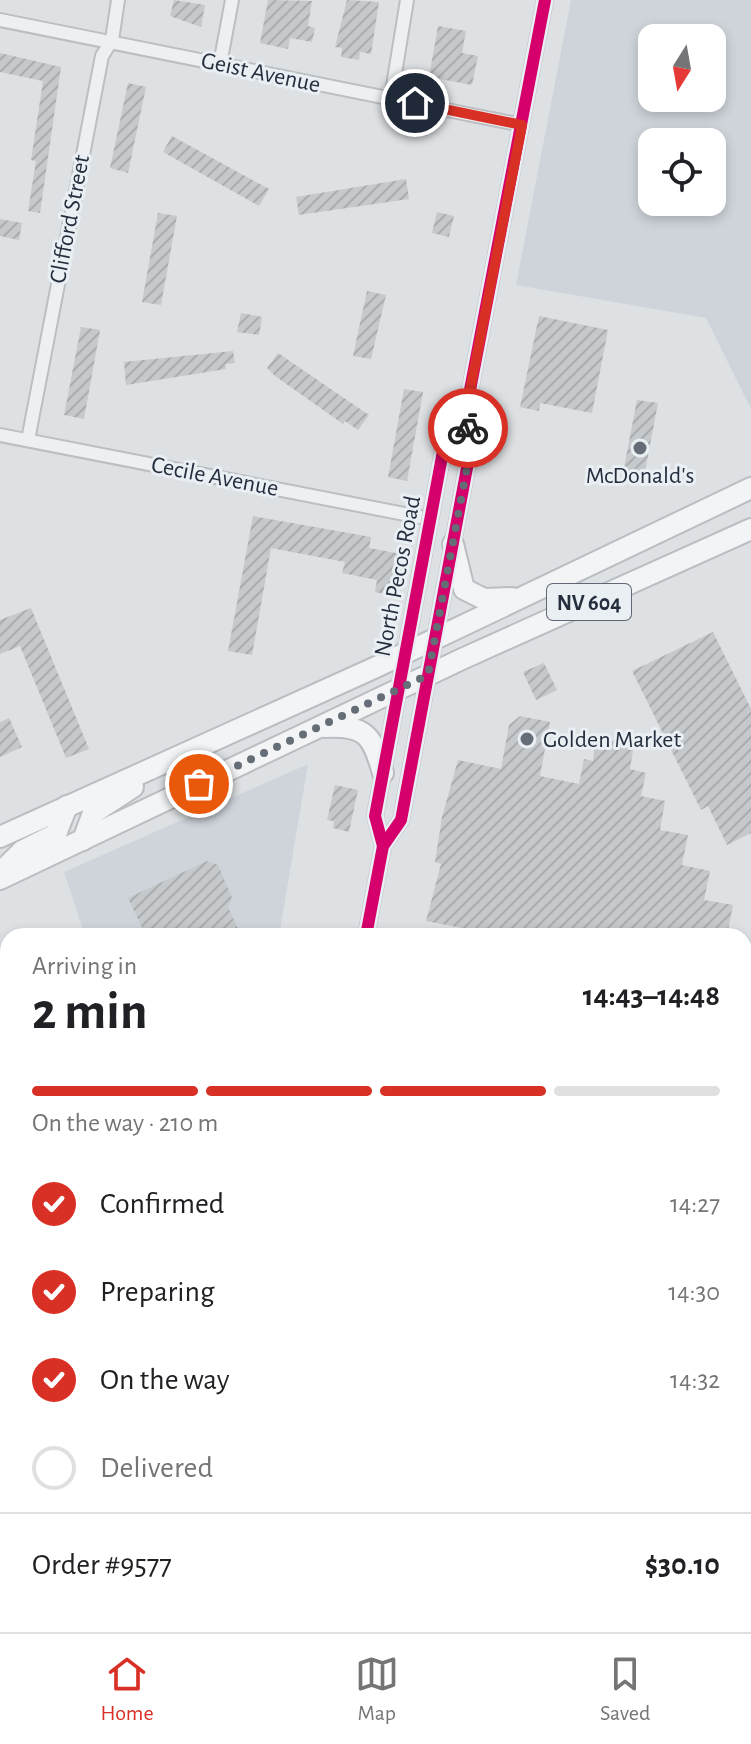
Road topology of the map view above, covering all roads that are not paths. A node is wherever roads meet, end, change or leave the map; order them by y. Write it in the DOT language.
graph roads {
  1 [pos="118,0"];
  2 [pos="232,0"];
  3 [pos="407,0"];
  4 [pos="545,0"];
  5 [pos="0,20"];
  6 [pos="112,40"];
  7 [pos="220,64"];
  8 [pos="391,98"];
  9 [pos="522,125"];
  10 [pos="465,416"];
  11 [pos="0,435"];
  12 [pos="28,440"];
  13 [pos="751,488"];
  14 [pos="430,519"];
  15 [pos="751,529"];
  16 [pos="453,544"];
  17 [pos="528,595"];
  18 [pos="435,640"];
  19 [pos="405,654"];
  20 [pos="428,675"];
  21 [pos="398,689"];
  22 [pos="317,728"];
  23 [pos="161,764"];
  24 [pos="383,773"];
  25 [pos="67,806"];
  26 [pos="0,837"];
  27 [pos="83,840"];
  28 [pos="383,846"];
  29 [pos="0,873"];
  30 [pos="0,879"];
  31 [pos="368,928"];
  1 -- 6 [label="street, Clifford Street"];
  2 -- 7 [label="street"];
  3 -- 8 [label="street"];
  4 -- 9 [label="main road, North Pecos Road"];
  5 -- 6 [label="street, Geist Avenue"];
  6 -- 7 [label="street, Geist Avenue"];
  6 -- 12 [label="street, Clifford Street"];
  7 -- 8 [label="street, Geist Avenue"];
  8 -- 9 [label="street, Geist Avenue"];
  9 -- 10 [label="main road, North Pecos Road"];
  10 -- 14 [label="main road, North Pecos Road"];
  10 -- 16 [label="main road, North Pecos Road"];
  11 -- 12 [label="street, Cecile Avenue"];
  12 -- 14 [label="street, Cecile Avenue"];
  13 -- 17 [label="main road, NV 604"];
  14 -- 19 [label="main road, North Pecos Road"];
  15 -- 20 [label="main road, NV 604"];
  16 -- 17 [label="main road"];
  16 -- 18 [label="main road, North Pecos Road"];
  17 -- 18 [label="main road, NV 604"];
  18 -- 19 [label="main road, NV 604"];
  18 -- 20 [label="main road, North Pecos Road"];
  19 -- 21 [label="main road, North Pecos Road"];
  19 -- 23 [label="main road, NV 604"];
  20 -- 21 [label="main road, NV 604"];
  20 -- 28 [label="main road, North Pecos Road"];
  21 -- 22 [label="main road, NV 604"];
  21 -- 24 [label="main road, North Pecos Road"];
  22 -- 24 [label="main road"];
  22 -- 27 [label="main road, NV 604"];
  23 -- 25 [label="main road, NV 604"];
  23 -- 27 [label="main road"];
  24 -- 28 [label="main road, North Pecos Road"];
  25 -- 26 [label="main road, NV 604"];
  25 -- 29 [label="main road"];
  27 -- 30 [label="main road, NV 604"];
  28 -- 31 [label="main road, North Pecos Road"];
}
